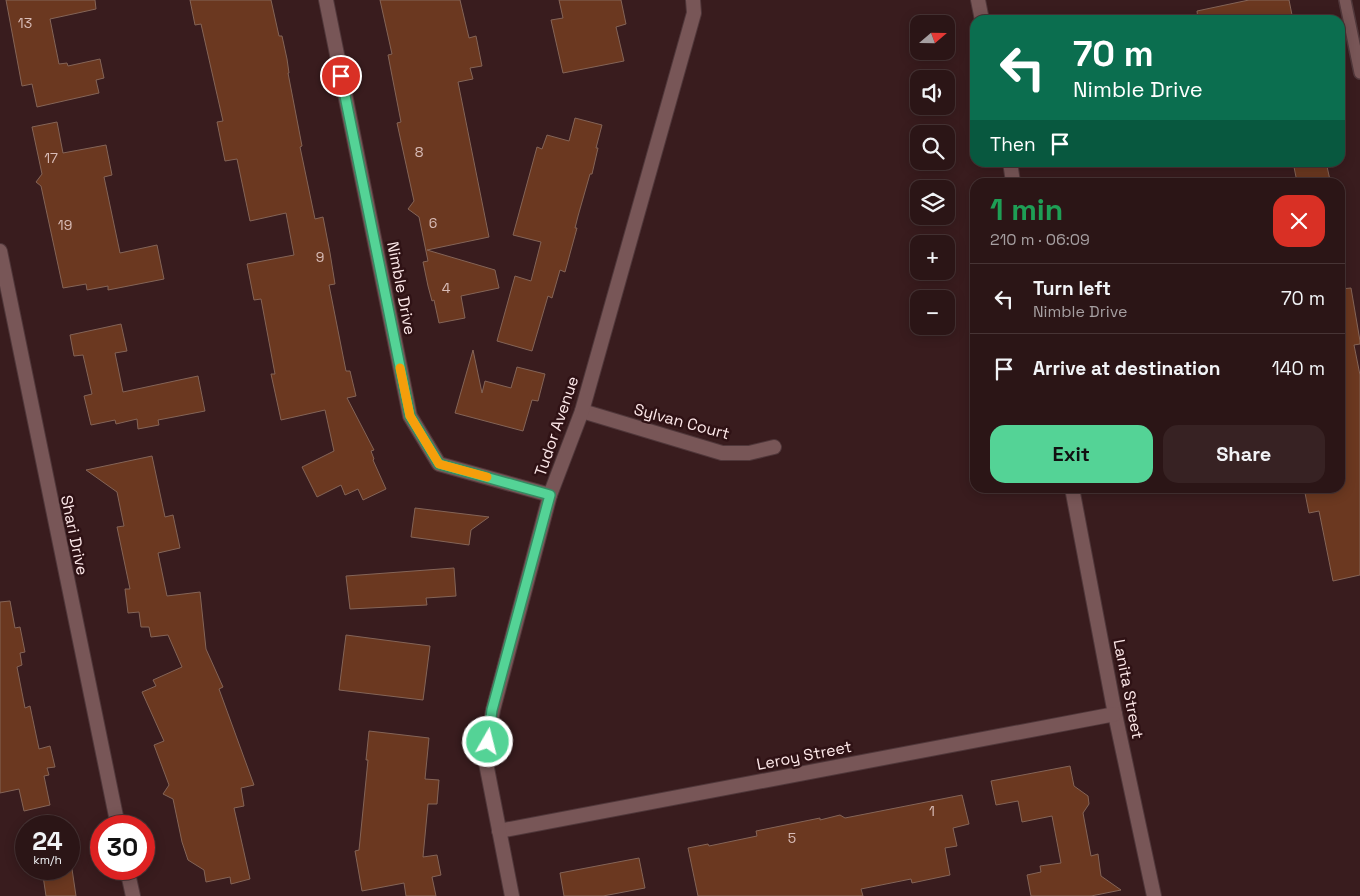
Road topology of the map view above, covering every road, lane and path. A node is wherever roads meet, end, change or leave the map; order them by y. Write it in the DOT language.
graph roads {
  1 [pos="326,0"];
  2 [pos="693,0"];
  3 [pos="978,0"];
  4 [pos="1345,0"];
  5 [pos="981,15"];
  6 [pos="1360,73"];
  7 [pos="0,251"];
  8 [pos="582,411"];
  9 [pos="774,447"];
  10 [pos="1073,493"];
  11 [pos="550,495"];
  12 [pos="1115,714"];
  13 [pos="116,815"];
  14 [pos="499,831"];
  15 [pos="129,880"];
  16 [pos="133,896"];
  17 [pos="512,896"];
  18 [pos="1154,896"];
  1 -- 11 [label="street, Nimble Drive"];
  2 -- 8 [label="street, Tudor Avenue"];
  3 -- 5 [label="street"];
  4 -- 6 [label="lane"];
  7 -- 13 [label="street, Shari Drive"];
  8 -- 9 [label="street, Sylvan Court"];
  8 -- 11 [label="street, Tudor Avenue"];
  10 -- 12 [label="street, Lanita Street"];
  11 -- 14 [label="street, Tudor Avenue"];
  12 -- 14 [label="street, Leroy Street"];
  12 -- 18 [label="street, Lanita Street"];
  14 -- 17 [label="street, Tudor Avenue"];
  15 -- 16 [label="street"];
}
